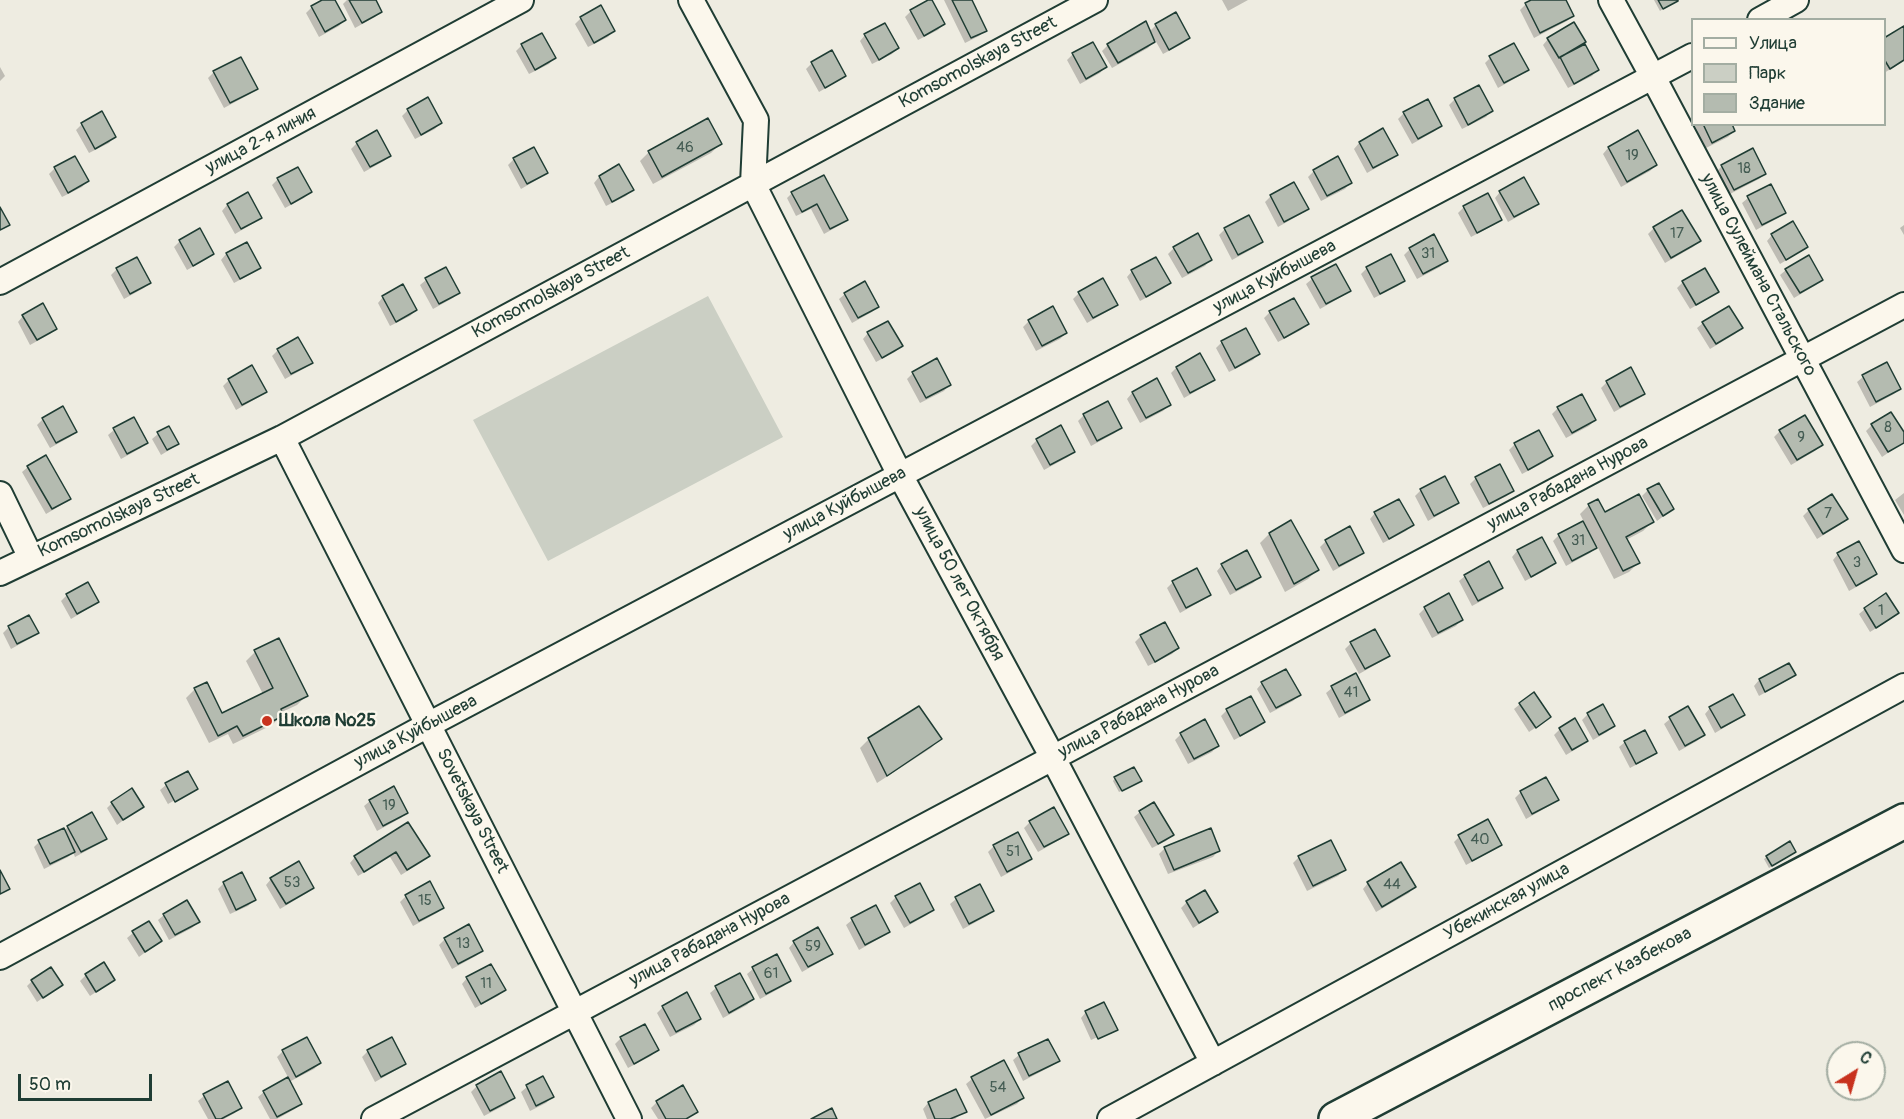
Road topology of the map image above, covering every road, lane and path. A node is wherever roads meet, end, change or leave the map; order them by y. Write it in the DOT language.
graph roads {
  1 [pos="521,0"];
  2 [pos="691,0"];
  3 [pos="1095,0"];
  4 [pos="1611,0"];
  5 [pos="1796,0"];
  6 [pos="1764,18"];
  7 [pos="1691,57"];
  8 [pos="1653,77"];
  9 [pos="753,184"];
  10 [pos="0,282"];
  11 [pos="1904,305"];
  12 [pos="1802,359"];
  13 [pos="282,438"];
  14 [pos="900,475"];
  15 [pos="0,494"];
  16 [pos="1904,550"];
  17 [pos="31,558"];
  18 [pos="0,573"];
  19 [pos="1904,686"];
  20 [pos="428,725"];
  21 [pos="1053,758"];
  22 [pos="1904,820"];
  23 [pos="1904,840"];
  24 [pos="0,957"];
  25 [pos="574,1011"];
  26 [pos="1214,1063"];
  27 [pos="374,1119"];
  28 [pos="629,1119"];
  29 [pos="1110,1119"];
  30 [pos="1335,1119"];
  31 [pos="1383,1119"];
  1 -- 10 [label="street, улица 2-я линия"];
  2 -- 9 [label="street, улица 50 лет Октября"];
  3 -- 9 [label="street, Komsomolskaya Street"];
  4 -- 8 [label="street, улица Сулеймана Стальского"];
  5 -- 6 [label="street"];
  7 -- 8 [label="street, улица Куйбышева"];
  8 -- 12 [label="street, улица Сулеймана Стальского"];
  8 -- 14 [label="street, улица Куйбышева"];
  9 -- 13 [label="street, Komsomolskaya Street"];
  9 -- 14 [label="street, улица 50 лет Октября"];
  11 -- 12 [label="street, улица Рабадана Нурова"];
  12 -- 16 [label="street, улица Сулеймана Стальского"];
  12 -- 21 [label="street, улица Рабадана Нурова"];
  13 -- 17 [label="street, Komsomolskaya Street"];
  13 -- 20 [label="street, Sovetskaya Street"];
  14 -- 20 [label="street, улица Куйбышева"];
  14 -- 21 [label="street, улица 50 лет Октября"];
  15 -- 17 [label="street"];
  17 -- 18 [label="street, Komsomolskaya Street"];
  19 -- 26 [label="street, Убекинская улица"];
  20 -- 24 [label="street, улица Куйбышева"];
  20 -- 25 [label="street, Sovetskaya Street"];
  21 -- 25 [label="street, улица Рабадана Нурова"];
  21 -- 26 [label="street, улица 50 лет Октября"];
  22 -- 30 [label="highway, проспект Казбекова"];
  23 -- 31 [label="highway, проспект Казбекова"];
  25 -- 27 [label="street, улица Рабадана Нурова"];
  25 -- 28 [label="street, Sovetskaya Street"];
  26 -- 29 [label="street, Убекинская улица"];
}
